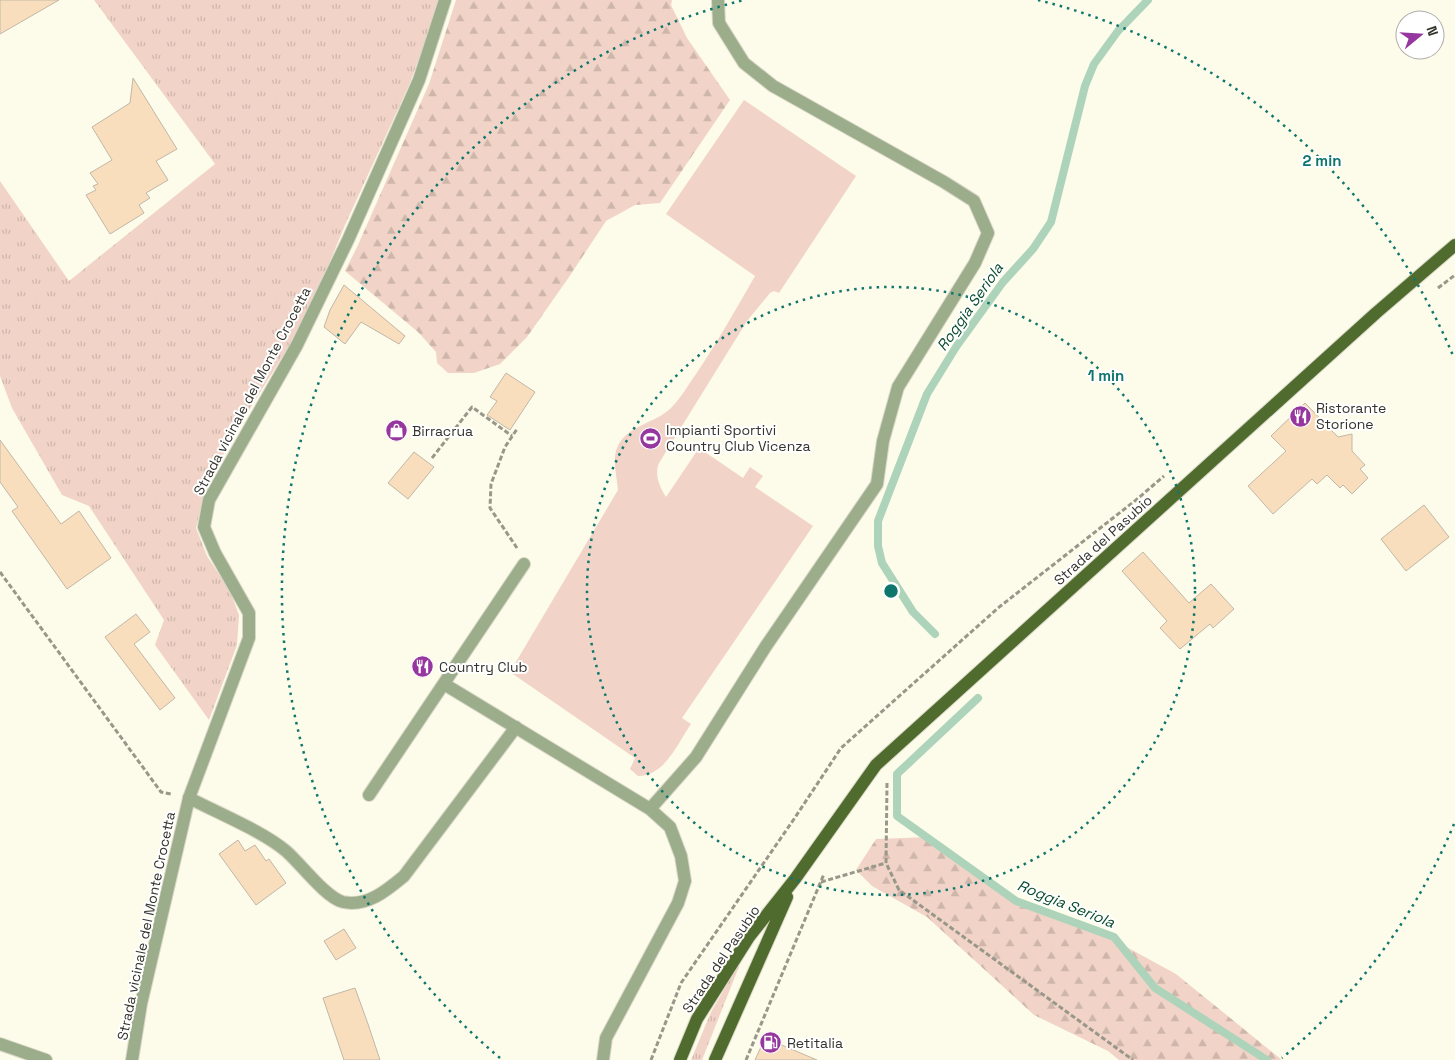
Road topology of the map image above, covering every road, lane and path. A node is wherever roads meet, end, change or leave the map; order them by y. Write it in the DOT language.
graph roads {
  1 [pos="445,0"];
  2 [pos="718,0"];
  3 [pos="1455,246"];
  4 [pos="1455,275"];
  5 [pos="1434,291"];
  6 [pos="517,428"];
  7 [pos="512,436"];
  8 [pos="432,458"];
  9 [pos="524,564"];
  10 [pos="0,572"];
  11 [pos="444,684"];
  12 [pos="516,727"];
  13 [pos="882,782"];
  14 [pos="369,795"];
  15 [pos="189,798"];
  16 [pos="650,809"];
  17 [pos="886,863"];
  18 [pos="824,873"];
  19 [pos="795,879"];
  20 [pos="821,882"];
  21 [pos="0,1044"];
  22 [pos="46,1060"];
  23 [pos="132,1060"];
  24 [pos="603,1060"];
  25 [pos="680,1060"];
  26 [pos="715,1060"];
  27 [pos="746,1060"];
  28 [pos="1133,1060"];
  1 -- 15 [label="street, Strada vicinale del Monte Crocetta"];
  2 -- 16 [label="street"];
  3 -- 19 [label="main road, Strada del Pasubio"];
  4 -- 5 [label="path"];
  6 -- 7 [label="path"];
  7 -- 8 [label="path"];
  7 -- 9 [label="path"];
  9 -- 11 [label="street"];
  10 -- 15 [label="path, Strada vicinale del Monte Crocetta"];
  11 -- 12 [label="street"];
  11 -- 14 [label="street"];
  12 -- 15 [label="street"];
  12 -- 16 [label="street"];
  13 -- 17 [label="path"];
  15 -- 23 [label="street, Strada vicinale del Monte Crocetta"];
  16 -- 24 [label="street"];
  17 -- 20 [label="path"];
  17 -- 28 [label="path"];
  18 -- 20 [label="path"];
  19 -- 25 [label="main road, Strada del Pasubio"];
  19 -- 26 [label="main road, Strada del Pasubio"];
  20 -- 27 [label="path"];
  21 -- 22 [label="street"];
}
